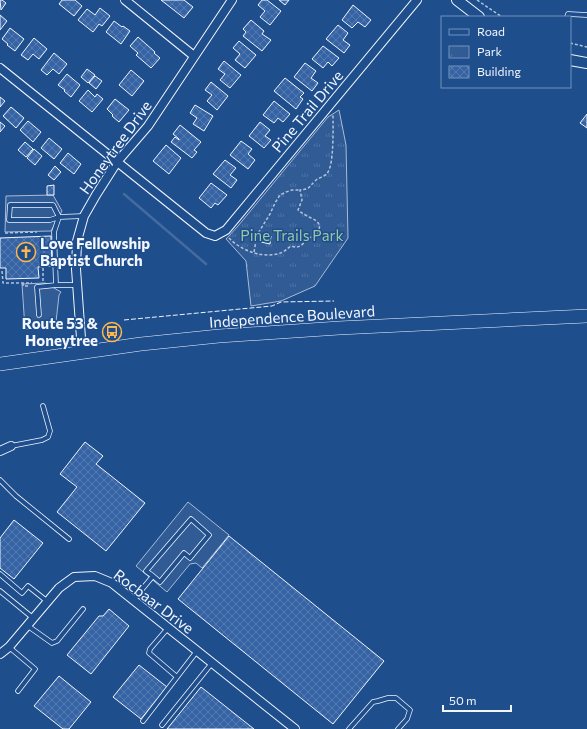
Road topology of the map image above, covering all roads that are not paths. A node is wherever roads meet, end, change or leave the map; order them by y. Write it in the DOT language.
graph roads {
  1 [pos="124,0"];
  2 [pos="232,0"];
  3 [pos="417,0"];
  4 [pos="457,0"];
  5 [pos="587,15"];
  6 [pos="478,16"];
  7 [pos="567,16"];
  8 [pos="194,56"];
  9 [pos="571,60"];
  10 [pos="587,63"];
  11 [pos="0,68"];
  12 [pos="117,162"];
  13 [pos="84,216"];
  14 [pos="60,217"];
  15 [pos="56,285"];
  16 [pos="77,285"];
  17 [pos="39,315"];
  18 [pos="587,316"];
  19 [pos="82,352"];
  20 [pos="0,364"];
  21 [pos="43,406"];
  22 [pos="11,446"];
  23 [pos="0,451"];
  24 [pos="0,480"];
  25 [pos="69,539"];
  26 [pos="0,574"];
  27 [pos="152,576"];
  28 [pos="0,591"];
  29 [pos="133,600"];
  30 [pos="48,602"];
  31 [pos="84,609"];
  32 [pos="34,618"];
  33 [pos="27,626"];
  34 [pos="168,628"];
  35 [pos="9,647"];
  36 [pos="197,651"];
  37 [pos="0,654"];
  38 [pos="212,663"];
  39 [pos="177,677"];
  40 [pos="18,691"];
  41 [pos="143,721"];
  42 [pos="162,725"];
  43 [pos="294,729"];
  44 [pos="349,729"];
  45 [pos="398,729"];
  1 -- 8 [label="street"];
  2 -- 8 [label="street, Honeytree Drive"];
  3 -- 12 [label="street, Pine Trail Drive"];
  4 -- 6 [label="street"];
  5 -- 7 [label="lane"];
  8 -- 12 [label="street, Honeytree Drive"];
  9 -- 10 [label="street"];
  11 -- 12 [label="street"];
  12 -- 13 [label="street, Honeytree Drive"];
  13 -- 14 [label="lane"];
  13 -- 16 [label="street, Honeytree Drive"];
  14 -- 14 [label="lane"];
  14 -- 15 [label="lane"];
  15 -- 16 [label="lane"];
  15 -- 17 [label="lane"];
  16 -- 19 [label="street, Honeytree Drive"];
  18 -- 19 [label="main road, Independence Boulevard"];
  19 -- 20 [label="main road, Independence Boulevard"];
  21 -- 22 [label="lane"];
  22 -- 23 [label="street"];
  24 -- 25 [label="lane"];
  26 -- 30 [label="lane"];
  27 -- 27 [label="lane"];
  27 -- 29 [label="lane"];
  28 -- 32 [label="lane"];
  29 -- 30 [label="street, Rocbaar Drive"];
  29 -- 34 [label="street, Rocbaar Drive"];
  30 -- 32 [label="street, Rocbaar Drive"];
  31 -- 33 [label="lane"];
  32 -- 33 [label="street, Rocbaar Drive"];
  33 -- 35 [label="street, Rocbaar Drive"];
  34 -- 36 [label="street, Rocbaar Drive"];
  34 -- 39 [label="lane"];
  35 -- 37 [label="street, Rocbaar Drive"];
  35 -- 40 [label="lane"];
  36 -- 38 [label="street, Rocbaar Drive"];
  36 -- 39 [label="lane"];
  38 -- 42 [label="lane"];
  38 -- 43 [label="street, Rocbaar Drive"];
  39 -- 41 [label="lane"];
  44 -- 45 [label="lane"];
}
